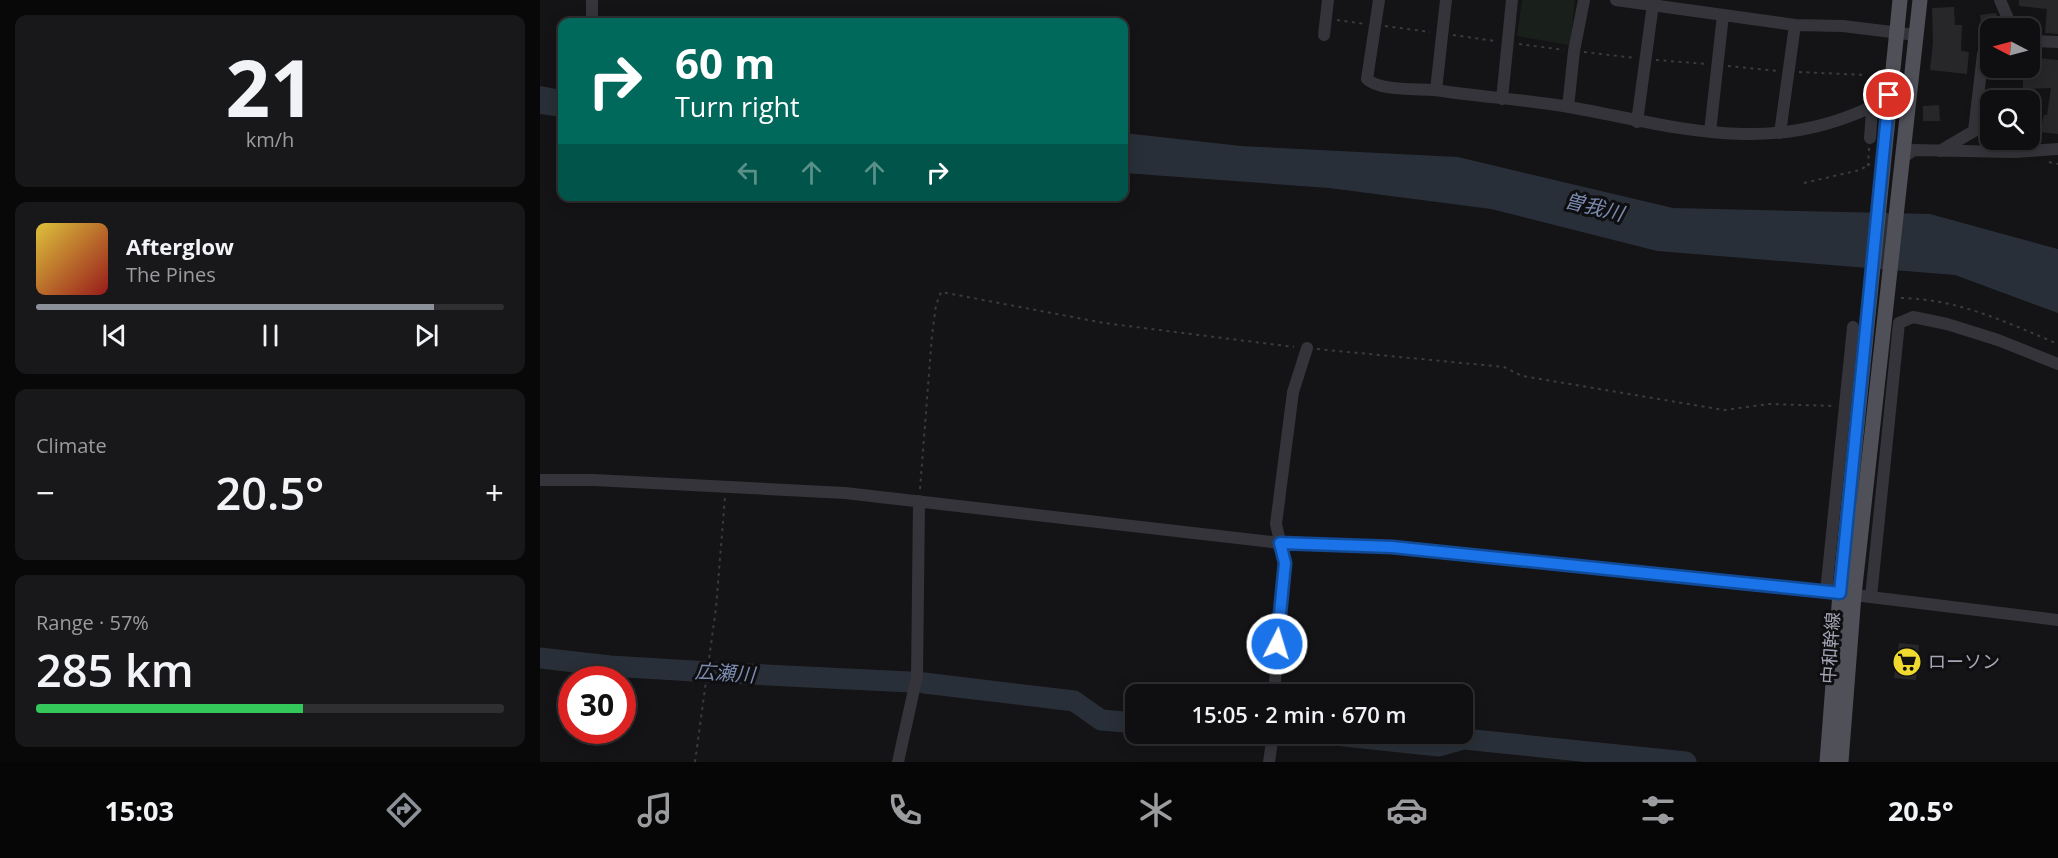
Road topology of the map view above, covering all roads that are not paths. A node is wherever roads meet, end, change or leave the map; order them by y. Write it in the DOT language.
graph roads {
  1 [pos="592,0"];
  2 [pos="1328,0"];
  3 [pos="1379,0"];
  4 [pos="1446,0"];
  5 [pos="1512,0"];
  6 [pos="1584,0"];
  7 [pos="1617,0"];
  8 [pos="1900,0"];
  9 [pos="1920,0"];
  10 [pos="2000,0"];
  11 [pos="1637,1"];
  12 [pos="1653,4"];
  13 [pos="1723,15"];
  14 [pos="592,18"];
  15 [pos="2008,18"];
  16 [pos="1795,25"];
  17 [pos="1895,33"];
  18 [pos="1324,35"];
  19 [pos="1916,35"];
  20 [pos="2040,41"];
  21 [pos="2058,42"];
  22 [pos="1980,78"];
  23 [pos="1870,79"];
  24 [pos="1436,90"];
  25 [pos="1502,99"];
  26 [pos="1568,107"];
  27 [pos="1871,107"];
  28 [pos="1638,122"];
  29 [pos="1710,132"];
  30 [pos="1780,132"];
  31 [pos="1870,138"];
  32 [pos="2058,149"];
  33 [pos="1939,152"];
  34 [pos="1901,161"];
  35 [pos="1853,327"];
  36 [pos="1306,348"];
  37 [pos="2058,364"];
  38 [pos="540,480"];
  39 [pos="919,501"];
  40 [pos="1280,543"];
  41 [pos="1840,593"];
  42 [pos="1871,597"];
  43 [pos="2058,620"];
  44 [pos="1275,684"];
  45 [pos="1272,744"];
  46 [pos="898,762"];
  47 [pos="1269,762"];
  48 [pos="1827,762"];
  49 [pos="1841,762"];
  1 -- 14 [label="street"];
  2 -- 18 [label="street"];
  3 -- 24 [label="street"];
  4 -- 24 [label="street"];
  5 -- 25 [label="street"];
  6 -- 26 [label="street"];
  7 -- 11 [label="street"];
  8 -- 17 [label="main road, 中和幹線"];
  9 -- 19 [label="main road, 中和幹線"];
  10 -- 15 [label="street"];
  11 -- 12 [label="street"];
  12 -- 13 [label="street"];
  12 -- 28 [label="street"];
  13 -- 16 [label="street"];
  13 -- 29 [label="street"];
  16 -- 17 [label="street"];
  16 -- 30 [label="street"];
  17 -- 19 [label="street"];
  17 -- 41 [label="main road, 中和幹線"];
  19 -- 34 [label="main road, 中和幹線"];
  20 -- 21 [label="street"];
  22 -- 33 [label="street"];
  23 -- 27 [label="street"];
  24 -- 25 [label="street"];
  25 -- 26 [label="street"];
  26 -- 28 [label="street"];
  27 -- 30 [label="street"];
  27 -- 31 [label="street"];
  28 -- 29 [label="street"];
  29 -- 30 [label="street"];
  32 -- 33 [label="street"];
  33 -- 34 [label="street"];
  34 -- 41 [label="main road, 中和幹線"];
  35 -- 41 [label="street"];
  36 -- 40 [label="street"];
  37 -- 42 [label="street"];
  38 -- 39 [label="street"];
  39 -- 40 [label="street"];
  39 -- 46 [label="street"];
  40 -- 41 [label="street"];
  40 -- 44 [label="street"];
  41 -- 42 [label="street"];
  41 -- 48 [label="main road, 中和幹線"];
  41 -- 49 [label="main road, 中和幹線"];
  42 -- 43 [label="street"];
  45 -- 47 [label="street"];
}
